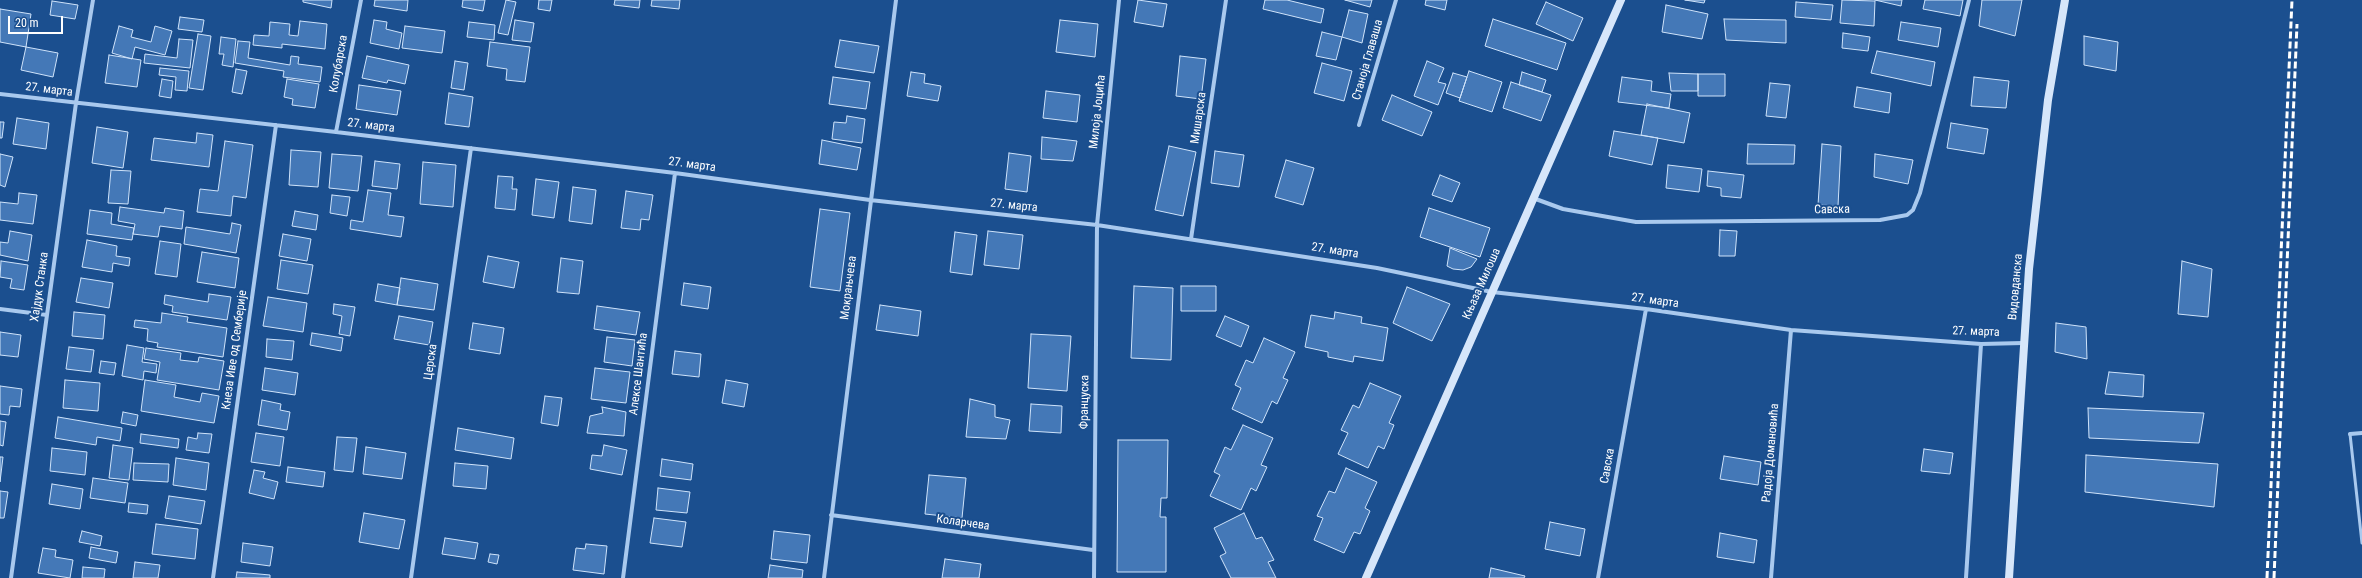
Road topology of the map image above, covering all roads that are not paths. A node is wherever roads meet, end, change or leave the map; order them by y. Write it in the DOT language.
graph roads {
  1 [pos="93,0"];
  2 [pos="361,0"];
  3 [pos="896,0"];
  4 [pos="1119,0"];
  5 [pos="1226,0"];
  6 [pos="1396,0"];
  7 [pos="1621,0"];
  8 [pos="1970,0"];
  9 [pos="2065,0"];
  10 [pos="0,94"];
  11 [pos="76,103"];
  12 [pos="276,125"];
  13 [pos="1359,125"];
  14 [pos="336,132"];
  15 [pos="471,148"];
  16 [pos="675,173"];
  17 [pos="1533,198"];
  18 [pos="870,200"];
  19 [pos="1097,225"];
  20 [pos="1191,239"];
  21 [pos="1492,292"];
  22 [pos="0,309"];
  23 [pos="1646,309"];
  24 [pos="47,315"];
  25 [pos="1791,330"];
  26 [pos="2023,342"];
  27 [pos="1981,344"];
  28 [pos="2362,433"];
  29 [pos="2350,434"];
  30 [pos="831,515"];
  31 [pos="2362,543"];
  32 [pos="1093,550"];
  33 [pos="11,578"];
  34 [pos="213,578"];
  35 [pos="411,578"];
  36 [pos="623,578"];
  37 [pos="824,578"];
  38 [pos="1094,578"];
  39 [pos="1366,578"];
  40 [pos="1598,578"];
  41 [pos="1770,578"];
  42 [pos="1966,578"];
  43 [pos="2009,578"];
  1 -- 11 [label="street, Хајдук Станка"];
  2 -- 14 [label="street, Колубарска"];
  3 -- 18 [label="street, Мокрањчева"];
  4 -- 19 [label="street, Милоја Јоцића"];
  5 -- 20 [label="street, Мишарска"];
  6 -- 13 [label="street, Станоја Главаша"];
  7 -- 17 [label="main road, Књаза Милоша"];
  8 -- 17 [label="street, Савска"];
  9 -- 26 [label="main road, Видовданска"];
  10 -- 11 [label="street, 27. марта"];
  11 -- 12 [label="street, 27. марта"];
  11 -- 24 [label="street, Хајдук Станка"];
  12 -- 14 [label="street, 27. марта"];
  12 -- 34 [label="street, Кнеза Иве од Семберије"];
  14 -- 15 [label="street, 27. марта"];
  15 -- 16 [label="street, 27. марта"];
  15 -- 35 [label="street, Церска"];
  16 -- 18 [label="street, 27. марта"];
  16 -- 36 [label="street, Алексе Шантића"];
  17 -- 21 [label="main road, Књаза Милоша"];
  18 -- 19 [label="street, 27. марта"];
  18 -- 30 [label="street, Мокрањчева"];
  19 -- 20 [label="street, 27. марта"];
  19 -- 32 [label="street, Француска"];
  20 -- 21 [label="street, 27. марта"];
  21 -- 23 [label="street, 27. марта"];
  21 -- 39 [label="main road, Књаза Милоша"];
  22 -- 24 [label="street"];
  23 -- 25 [label="street, 27. марта"];
  23 -- 40 [label="street, Савска"];
  24 -- 33 [label="street, Хајдук Станка"];
  25 -- 27 [label="street, 27. марта"];
  25 -- 41 [label="street, Радоја Домановића"];
  26 -- 27 [label="street, 27. марта"];
  26 -- 43 [label="main road, Видовданска"];
  27 -- 42 [label="street"];
  28 -- 29 [label="street"];
  29 -- 31 [label="lane"];
  30 -- 32 [label="street, Коларчева"];
  30 -- 37 [label="street, Мокрањчева"];
  32 -- 38 [label="street, Француска"];
}
